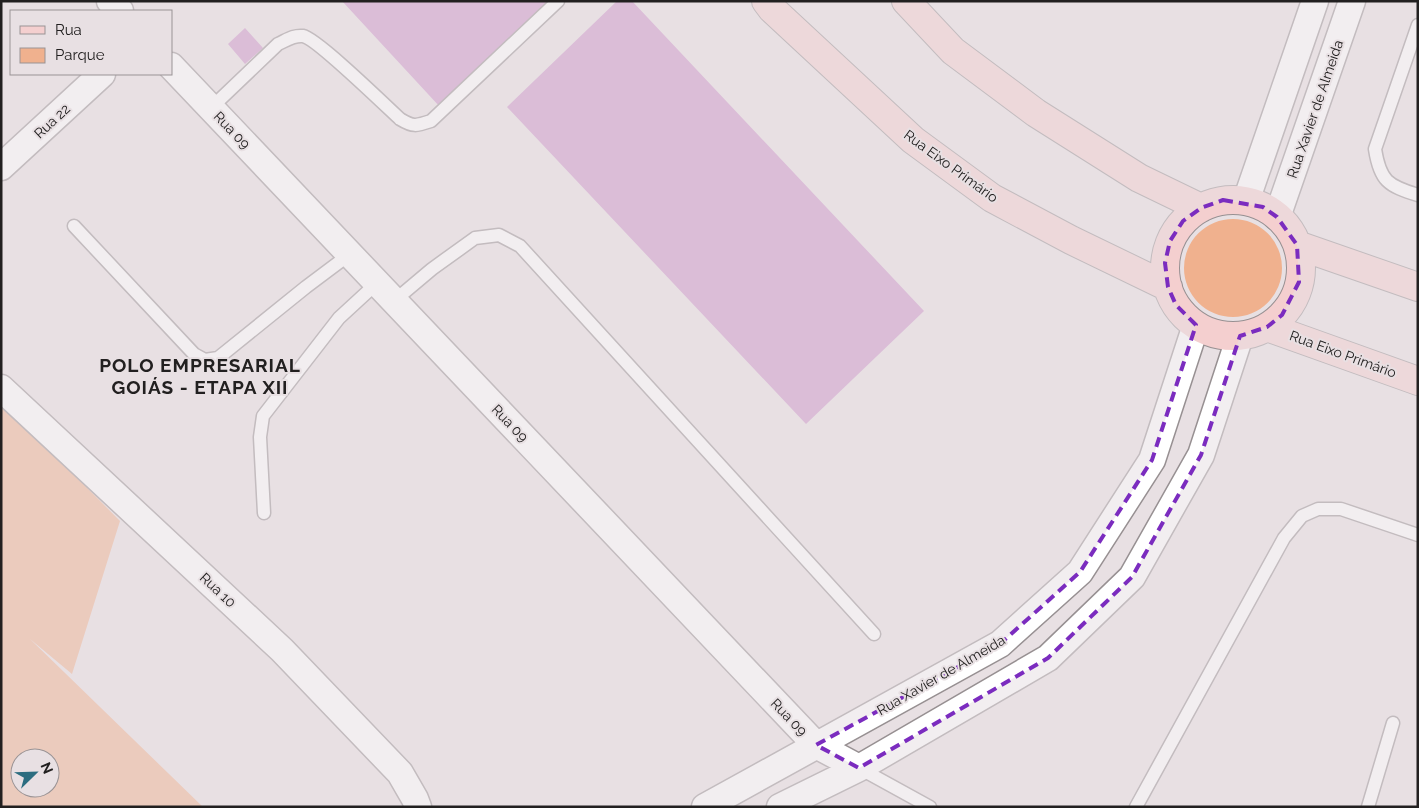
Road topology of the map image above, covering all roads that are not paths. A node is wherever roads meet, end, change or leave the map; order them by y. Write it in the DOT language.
graph roads {
  1 [pos="110,1"];
  2 [pos="558,1"];
  3 [pos="766,1"];
  4 [pos="906,1"];
  5 [pos="1316,1"];
  6 [pos="1352,1"];
  7 [pos="119,10"];
  8 [pos="1418,25"];
  9 [pos="172,67"];
  10 [pos="101,75"];
  11 [pos="211,108"];
  12 [pos="1,167"];
  13 [pos="1418,196"];
  14 [pos="1246,201"];
  15 [pos="1201,208"];
  16 [pos="1277,216"];
  17 [pos="74,226"];
  18 [pos="1297,245"];
  19 [pos="350,254"];
  20 [pos="1168,287"];
  21 [pos="1418,287"];
  22 [pos="386,292"];
  23 [pos="1196,325"];
  24 [pos="1267,327"];
  25 [pos="1240,336"];
  26 [pos="1418,381"];
  27 [pos="1,388"];
  28 [pos="264,513"];
  29 [pos="1418,535"];
  30 [pos="874,634"];
  31 [pos="1393,723"];
  32 [pos="816,745"];
  33 [pos="859,768"];
  34 [pos="418,807"];
  35 [pos="705,807"];
  36 [pos="780,807"];
  37 [pos="930,807"];
  38 [pos="1136,807"];
  39 [pos="1368,807"];
  1 -- 7 [label="street"];
  2 -- 11 [label="lane"];
  3 -- 20 [label="street, Rua Eixo Primário"];
  4 -- 15 [label="street"];
  5 -- 14 [label="street"];
  6 -- 16 [label="street, Rua Xavier de Almeida"];
  8 -- 13 [label="lane"];
  9 -- 11 [label="street, Rua 09"];
  10 -- 12 [label="street, Rua 22"];
  11 -- 19 [label="street, Rua 09"];
  14 -- 15 [label="street"];
  14 -- 16 [label="street"];
  15 -- 20 [label="street"];
  16 -- 18 [label="street"];
  17 -- 19 [label="lane"];
  18 -- 21 [label="street"];
  18 -- 24 [label="street"];
  19 -- 22 [label="street, Rua 09"];
  20 -- 23 [label="street"];
  22 -- 28 [label="lane"];
  22 -- 30 [label="lane"];
  22 -- 32 [label="street, Rua 09"];
  23 -- 25 [label="street"];
  23 -- 32 [label="street, Rua Xavier de Almeida"];
  24 -- 25 [label="street"];
  24 -- 26 [label="street, Rua Eixo Primário"];
  25 -- 33 [label="street"];
  27 -- 34 [label="street, Rua 10"];
  29 -- 38 [label="lane"];
  31 -- 39 [label="lane"];
  32 -- 33 [label="street, Rua 09"];
  32 -- 35 [label="street, Rua Xavier de Almeida"];
  33 -- 36 [label="street"];
  33 -- 37 [label="lane"];
}
